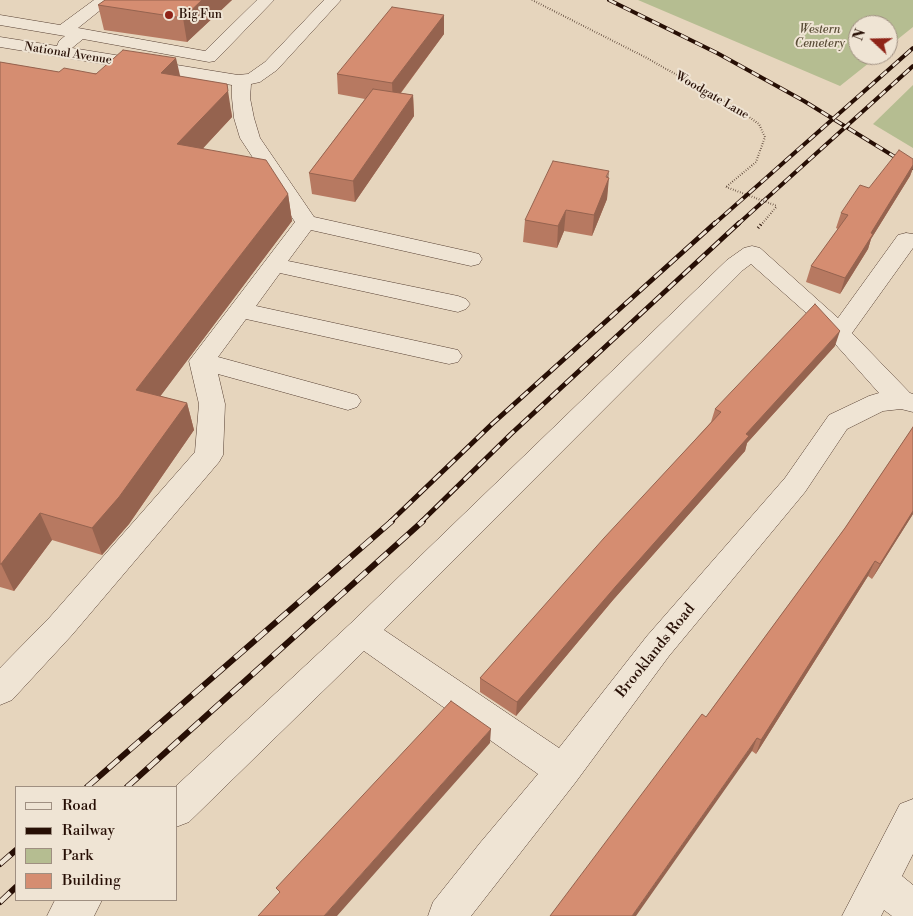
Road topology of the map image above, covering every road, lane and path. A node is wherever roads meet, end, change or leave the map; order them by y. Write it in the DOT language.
graph roads {
  1 [pos="105,0"];
  2 [pos="266,0"];
  3 [pos="333,0"];
  4 [pos="532,0"];
  5 [pos="0,20"];
  6 [pos="71,32"];
  7 [pos="0,42"];
  8 [pos="59,59"];
  9 [pos="248,79"];
  10 [pos="768,215"];
  11 [pos="306,222"];
  12 [pos="910,241"];
  13 [pos="471,259"];
  14 [pos="274,265"];
  15 [pos="458,304"];
  16 [pos="240,310"];
  17 [pos="838,334"];
  18 [pos="449,356"];
  19 [pos="202,361"];
  20 [pos="348,401"];
  21 [pos="898,402"];
  22 [pos="362,632"];
  23 [pos="0,690"];
  24 [pos="563,772"];
  25 [pos="178,808"];
  26 [pos="913,816"];
  27 [pos="879,883"];
  28 [pos="82,901"];
  29 [pos="913,908"];
  30 [pos="66,916"];
  31 [pos="448,916"];
  32 [pos="861,916"];
  1 -- 6 [label="street"];
  2 -- 6 [label="street"];
  3 -- 9 [label="street"];
  4 -- 10 [label="path, Woodgate Lane, bridge"];
  5 -- 6 [label="street"];
  6 -- 8 [label="street"];
  7 -- 8 [label="street, National Avenue"];
  8 -- 9 [label="street, National Avenue"];
  9 -- 11 [label="street"];
  11 -- 13 [label="street"];
  11 -- 14 [label="street"];
  12 -- 17 [label="street"];
  14 -- 15 [label="street"];
  14 -- 16 [label="street"];
  16 -- 18 [label="street"];
  16 -- 19 [label="street"];
  17 -- 21 [label="street"];
  17 -- 22 [label="street"];
  19 -- 20 [label="street"];
  19 -- 23 [label="street"];
  21 -- 24 [label="street, Brooklands Road"];
  22 -- 24 [label="street"];
  22 -- 25 [label="street"];
  24 -- 31 [label="street, Brooklands Road"];
  26 -- 27 [label="street"];
  27 -- 29 [label="street"];
  27 -- 32 [label="street"];
  28 -- 30 [label="street"];
}
